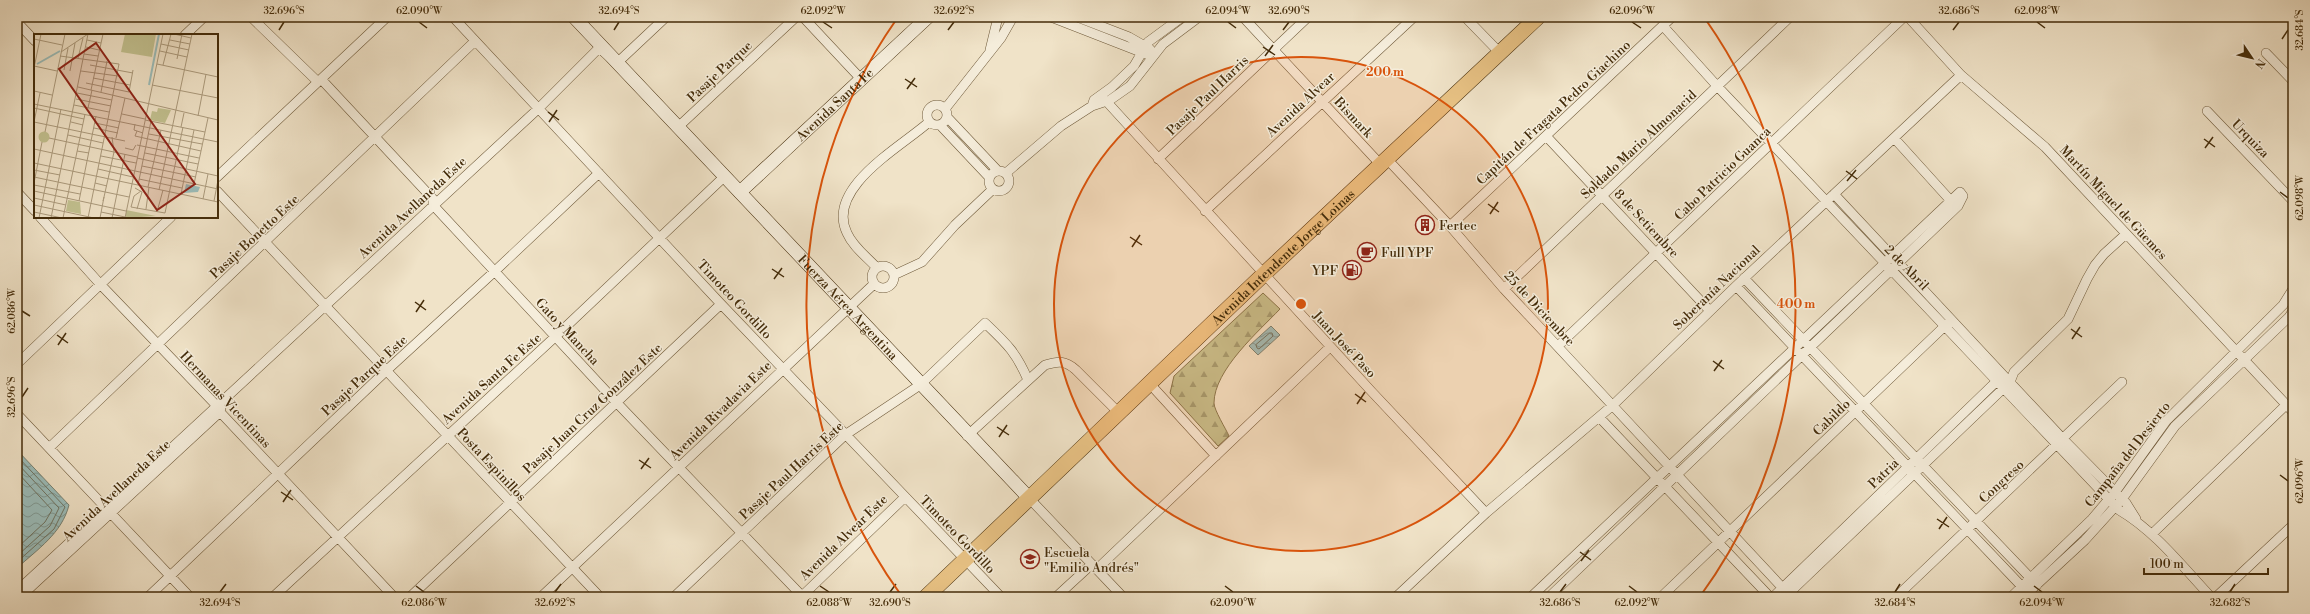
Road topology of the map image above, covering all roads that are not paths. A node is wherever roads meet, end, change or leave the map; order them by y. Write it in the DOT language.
graph roads {
  1 [pos="204,17"];
  2 [pos="251,17"];
  3 [pos="387,17"];
  4 [pos="453,17"];
  5 [pos="574,17"];
  6 [pos="666,17"];
  7 [pos="796,17"];
  8 [pos="803,17"];
  9 [pos="928,17"];
  10 [pos="998,17"];
  11 [pos="1013,17"];
  12 [pos="1051,17"];
  13 [pos="1077,17"];
  14 [pos="1182,17"];
  15 [pos="1198,17"];
  16 [pos="1243,17"];
  17 [pos="1308,17"];
  18 [pos="1414,17"];
  19 [pos="1465,17"];
  20 [pos="1538,17"];
  21 [pos="1672,17"];
  22 [pos="1790,17"];
  23 [pos="1904,17"];
  24 [pos="1908,17"];
  25 [pos="17,22"];
  26 [pos="1663,26"];
  27 [pos="186,34"];
  28 [pos="34,40"];
  29 [pos="475,41"];
  30 [pos="1143,49"];
  31 [pos="990,50"];
  32 [pos="1273,50"];
  33 [pos="2266,52"];
  34 [pos="1500,53"];
  35 [pos="1154,55"];
  36 [pos="617,63"];
  37 [pos="1961,75"];
  38 [pos="861,79"];
  39 [pos="319,80"];
  40 [pos="2293,81"];
  41 [pos="1718,87"];
  42 [pos="1322,101"];
  43 [pos="1107,102"];
  44 [pos="1092,106"];
  45 [pos="539,108"];
  46 [pos="2207,111"];
  47 [pos="946,113"];
  48 [pos="929,122"];
  49 [pos="940,125"];
  50 [pos="677,128"];
  51 [pos="376,137"];
  52 [pos="1547,137"];
  53 [pos="1894,138"];
  54 [pos="1772,144"];
  55 [pos="1158,159"];
  56 [pos="1384,162"];
  57 [pos="1002,172"];
  58 [pos="599,173"];
  59 [pos="218,176"];
  60 [pos="725,176"];
  61 [pos="990,177"];
  62 [pos="993,189"];
  63 [pos="17,192"];
  64 [pos="218,192"];
  65 [pos="740,192"];
  66 [pos="1603,195"];
  67 [pos="1830,197"];
  68 [pos="1951,201"];
  69 [pos="2293,201"];
  70 [pos="433,205"];
  71 [pos="1953,210"];
  72 [pos="34,211"];
  73 [pos="1205,211"];
  74 [pos="41,218"];
  75 [pos="169,218"];
  76 [pos="1450,226"];
  77 [pos="2126,234"];
  78 [pos="661,238"];
  79 [pos="266,243"];
  80 [pos="1658,253"];
  81 [pos="1892,263"];
  82 [pos="877,268"];
  83 [pos="495,272"];
  84 [pos="1264,274"];
  85 [pos="894,275"];
  86 [pos="1744,278"];
  87 [pos="874,284"];
  88 [pos="102,285"];
  89 [pos="1736,286"];
  90 [pos="1504,289"];
  91 [pos="2293,289"];
  92 [pos="721,304"];
  93 [pos="2283,305"];
  94 [pos="325,306"];
  95 [pos="847,308"];
  96 [pos="1710,310"];
  97 [pos="2292,316"];
  98 [pos="1948,322"];
  99 [pos="556,336"];
  100 [pos="1807,344"];
  101 [pos="157,345"];
  102 [pos="1558,346"];
  103 [pos="1330,347"];
  104 [pos="1799,352"];
  105 [pos="2236,353"];
  106 [pos="2244,360"];
  107 [pos="17,364"];
  108 [pos="782,368"];
  109 [pos="387,370"];
  110 [pos="1028,380"];
  111 [pos="2004,381"];
  112 [pos="2122,382"];
  113 [pos="1150,384"];
  114 [pos="920,385"];
  115 [pos="617,403"];
  116 [pos="1864,404"];
  117 [pos="1613,405"];
  118 [pos="218,409"];
  119 [pos="2290,409"];
  120 [pos="1856,412"];
  121 [pos="1119,413"];
  122 [pos="17,414"];
  123 [pos="1599,417"];
  124 [pos="447,435"];
  125 [pos="845,435"];
  126 [pos="967,436"];
  127 [pos="2060,442"];
  128 [pos="49,448"];
  129 [pos="1216,456"];
  130 [pos="1919,462"];
  131 [pos="680,467"];
  132 [pos="1669,467"];
  133 [pos="1911,470"];
  134 [pos="278,474"];
  135 [pos="1676,474"];
  136 [pos="1656,477"];
  137 [pos="1666,487"];
  138 [pos="905,497"];
  139 [pos="1029,498"];
  140 [pos="2116,499"];
  141 [pos="510,503"];
  142 [pos="108,511"];
  143 [pos="1486,513"];
  144 [pos="1976,522"];
  145 [pos="2293,525"];
  146 [pos="1968,530"];
  147 [pos="742,532"];
  148 [pos="1730,533"];
  149 [pos="2152,534"];
  150 [pos="338,537"];
  151 [pos="1718,543"];
  152 [pos="965,560"];
  153 [pos="572,567"];
  154 [pos="1094,567"];
  155 [pos="170,576"];
  156 [pos="2033,582"];
  157 [pos="17,591"];
  158 [pos="2025,592"];
  159 [pos="1786,594"];
  160 [pos="20,597"];
  161 [pos="148,597"];
  162 [pos="190,597"];
  163 [pos="273,597"];
  164 [pos="394,597"];
  165 [pos="410,597"];
  166 [pos="541,597"];
  167 [pos="600,597"];
  168 [pos="674,597"];
  169 [pos="802,597"];
  170 [pos="926,597"];
  171 [pos="1001,597"];
  172 [pos="1056,597"];
  173 [pos="1122,597"];
  174 [pos="1396,597"];
  175 [pos="1531,597"];
  176 [pos="1549,597"];
  177 [pos="1661,597"];
  178 [pos="1772,597"];
  179 [pos="1896,597"];
  180 [pos="2011,597"];
  181 [pos="2211,597"];
  182 [pos="2216,597"];
  1 -- 27 [label="street"];
  2 -- 39 [label="street, Gato y Mancha"];
  3 -- 39 [label="street"];
  4 -- 29 [label="street, Timoteo Gordillo"];
  5 -- 36 [label="street, Fuerza Aérea Argentina"];
  6 -- 36 [label="street"];
  7 -- 50 [label="street, Pasaje Parque"];
  8 -- 38 [label="street"];
  9 -- 38 [label="street, Avenida Santa Fe"];
  10 -- 31 [label="street"];
  11 -- 31 [label="street"];
  12 -- 30 [label="street"];
  13 -- 30 [label="street"];
  14 -- 30 [label="street"];
  15 -- 35 [label="street"];
  16 -- 32 [label="street, Bismark"];
  17 -- 32 [label="street, Pasaje Paul Harris"];
  18 -- 42 [label="street, Avenida Alvear"];
  19 -- 34 [label="street"];
  20 -- 34 [label="main road, Avenida Intendente Jorge Loinas"];
  21 -- 26 [label="street, Capitán de Fragata Pedro Giachino"];
  22 -- 41 [label="street, Soldado Mario Almonacid"];
  23 -- 54 [label="street, Cabo Patricio Guanca"];
  24 -- 37 [label="street, Martín Miguel de Güemes"];
  25 -- 28 [label="street"];
  26 -- 41 [label="street, 2 de Abril"];
  26 -- 52 [label="street, Capitán de Fragata Pedro Giachino"];
  29 -- 45 [label="street, Timoteo Gordillo"];
  29 -- 51 [label="street, Pasaje Bonetto Este"];
  30 -- 35 [label="street"];
  30 -- 44 [label="street"];
  31 -- 47 [label="street"];
  32 -- 42 [label="street, Bismark"];
  32 -- 55 [label="street, Pasaje Paul Harris"];
  33 -- 40 [label="street"];
  34 -- 56 [label="main road, Avenida Intendente Jorge Loinas"];
  35 -- 43 [label="street"];
  36 -- 45 [label="street, Avenida Avellaneda Este"];
  36 -- 50 [label="street, Fuerza Aérea Argentina"];
  37 -- 53 [label="street, Soberanía Nacional"];
  37 -- 77 [label="street, Martín Miguel de Güemes"];
  38 -- 65 [label="street, Avenida Santa Fe"];
  39 -- 51 [label="street, Gato y Mancha"];
  39 -- 59 [label="street"];
  41 -- 54 [label="street, 2 de Abril"];
  41 -- 66 [label="street, Soldado Mario Almonacid"];
  42 -- 56 [label="street, Bismark"];
  42 -- 73 [label="street, Avenida Alvear"];
  43 -- 44 [label="street"];
  43 -- 55 [label="street, Juan José Paso"];
  44 -- 57 [label="street"];
  45 -- 58 [label="street, Timoteo Gordillo"];
  45 -- 70 [label="street, Avenida Avellaneda Este"];
  46 -- 69 [label="street, Urquiza"];
  47 -- 48 [label="street"];
  47 -- 49 [label="street"];
  47 -- 57 [label="street"];
  48 -- 49 [label="street"];
  48 -- 82 [label="street"];
  49 -- 61 [label="street"];
  50 -- 60 [label="street, Fuerza Aérea Argentina"];
  51 -- 70 [label="street, Gato y Mancha"];
  51 -- 79 [label="street, Pasaje Bonetto Este"];
  52 -- 66 [label="street, 8 de Setiembre"];
  52 -- 76 [label="street, Capitán de Fragata Pedro Giachino"];
  53 -- 67 [label="street, Soberanía Nacional"];
  53 -- 68 [label="street"];
  54 -- 67 [label="street, 2 de Abril"];
  54 -- 80 [label="street, Cabo Patricio Guanca"];
  55 -- 73 [label="street, Juan José Paso"];
  56 -- 76 [label="street, Bismark"];
  56 -- 84 [label="main road, Avenida Intendente Jorge Loinas"];
  57 -- 61 [label="street"];
  57 -- 62 [label="street"];
  58 -- 78 [label="street, Timoteo Gordillo"];
  58 -- 83 [label="street, Pasaje Parque Este"];
  60 -- 65 [label="street, Fuerza Aérea Argentina"];
  60 -- 78 [label="street, Avenida Santa Fe Este"];
  61 -- 62 [label="street"];
  62 -- 85 [label="street"];
  63 -- 72 [label="street"];
  64 -- 79 [label="street, Posta Espinillos"];
  65 -- 95 [label="street, Fuerza Aérea Argentina"];
  66 -- 80 [label="street, 8 de Setiembre"];
  66 -- 90 [label="street, Soldado Mario Almonacid"];
  67 -- 81 [label="street, 2 de Abril"];
  67 -- 86 [label="street, Soberanía Nacional"];
  68 -- 71 [label="street"];
  68 -- 71 [label="street"];
  68 -- 81 [label="street"];
  70 -- 83 [label="street, Gato y Mancha"];
  70 -- 94 [label="street, Avenida Avellaneda Este"];
  71 -- 81 [label="street"];
  73 -- 84 [label="street, Juan José Paso"];
  74 -- 88 [label="street, Hermanas Vicentinas"];
  75 -- 88 [label="street"];
  76 -- 90 [label="street, 25 de Diciembre"];
  77 -- 105 [label="street, Martín Miguel de Güemes"];
  77 -- 111 [label="street, Patria"];
  78 -- 92 [label="street, Timoteo Gordillo"];
  78 -- 99 [label="street, Avenida Santa Fe Este"];
  79 -- 94 [label="street, Posta Espinillos"];
  79 -- 101 [label="street, Pasaje Bonetto Este"];
  80 -- 96 [label="street, 8 de Setiembre"];
  80 -- 102 [label="street, Cabo Patricio Guanca"];
  81 -- 98 [label="street, 2 de Abril"];
  81 -- 100 [label="street"];
  82 -- 85 [label="street"];
  82 -- 87 [label="street"];
  83 -- 99 [label="street, Gato y Mancha"];
  83 -- 109 [label="street, Pasaje Parque Este"];
  84 -- 103 [label="street, Juan José Paso"];
  84 -- 113 [label="main road, Avenida Intendente Jorge Loinas"];
  85 -- 87 [label="street"];
  86 -- 89 [label="street, Soberanía Nacional"];
  86 -- 100 [label="street"];
  87 -- 95 [label="street, Avenida Rivadavia Este"];
  88 -- 101 [label="street, Hermanas Vicentinas"];
  88 -- 107 [label="street"];
  89 -- 96 [label="street, Soberanía Nacional"];
  89 -- 104 [label="street"];
  90 -- 102 [label="street, 25 de Diciembre"];
  91 -- 93 [label="street, Campaña del Desierto"];
  92 -- 108 [label="street, Timoteo Gordillo"];
  92 -- 115 [label="street, Pasaje Juan Cruz González Este"];
  93 -- 97 [label="street"];
  93 -- 105 [label="street, Campaña del Desierto"];
  94 -- 109 [label="street, Posta Espinillos"];
  94 -- 118 [label="street, Avenida Avellaneda Este"];
  95 -- 108 [label="street, Avenida Rivadavia Este"];
  95 -- 114 [label="street, Fuerza Aérea Argentina"];
  96 -- 117 [label="street, Soberanía Nacional"];
  97 -- 106 [label="street, Campaña del Desierto"];
  98 -- 111 [label="street, 2 de Abril"];
  98 -- 116 [label="street, Cabildo"];
  99 -- 115 [label="street, Gato y Mancha"];
  99 -- 124 [label="street, Avenida Santa Fe Este"];
  100 -- 104 [label="street"];
  100 -- 116 [label="street"];
  101 -- 118 [label="street, Hermanas Vicentinas"];
  101 -- 128 [label="street, Pasaje Bonetto Este"];
  102 -- 117 [label="street, 25 de Diciembre"];
  103 -- 129 [label="street"];
  103 -- 143 [label="street, Juan José Paso"];
  104 -- 120 [label="street"];
  104 -- 132 [label="street"];
  104 -- 135 [label="street"];
  105 -- 106 [label="street, Martín Miguel de Güemes"];
  105 -- 140 [label="street, Campaña del Desierto"];
  106 -- 119 [label="street, Martín Miguel de Güemes"];
  106 -- 140 [label="street, Campaña del Desierto"];
  108 -- 125 [label="street, Timoteo Gordillo"];
  108 -- 131 [label="street, Avenida Rivadavia Este"];
  109 -- 124 [label="street, Posta Espinillos"];
  109 -- 134 [label="street, Pasaje Parque Este"];
  110 -- 114 [label="street, Pasaje Paul Harris Este"];
  110 -- 121 [label="street"];
  110 -- 126 [label="street"];
  111 -- 127 [label="street, 2 de Abril"];
  111 -- 130 [label="street, Patria"];
  112 -- 127 [label="street, Congreso"];
  113 -- 121 [label="main road, Avenida Intendente Jorge Loinas"];
  113 -- 129 [label="street"];
  114 -- 125 [label="street, Pasaje Paul Harris Este"];
  114 -- 126 [label="street, Fuerza Aérea Argentina"];
  115 -- 131 [label="street, Gato y Mancha"];
  115 -- 141 [label="street, Pasaje Juan Cruz González Este"];
  116 -- 120 [label="street, Cabildo"];
  116 -- 130 [label="street"];
  117 -- 123 [label="street, Soberanía Nacional"];
  117 -- 132 [label="street, 25 de Diciembre"];
  118 -- 134 [label="street, Hermanas Vicentinas"];
  118 -- 142 [label="street, Avenida Avellaneda Este"];
  119 -- 149 [label="street"];
  120 -- 133 [label="street"];
  120 -- 148 [label="street, Cabildo"];
  121 -- 139 [label="main road, Avenida Intendente Jorge Loinas"];
  122 -- 128 [label="street"];
  123 -- 136 [label="street"];
  123 -- 143 [label="street, Soberanía Nacional"];
  124 -- 141 [label="street, Posta Espinillos"];
  124 -- 150 [label="street, Avenida Santa Fe Este"];
  125 -- 138 [label="street, Timoteo Gordillo"];
  125 -- 147 [label="street, Pasaje Paul Harris Este"];
  126 -- 139 [label="street, Fuerza Aérea Argentina"];
  127 -- 140 [label="street, 2 de Abril"];
  127 -- 144 [label="street, Congreso"];
  128 -- 142 [label="street"];
  129 -- 154 [label="street"];
  130 -- 133 [label="street, Patria"];
  130 -- 144 [label="street"];
  131 -- 147 [label="street, Gato y Mancha"];
  131 -- 153 [label="street, Avenida Rivadavia Este"];
  132 -- 135 [label="street, 25 de Diciembre"];
  132 -- 136 [label="street"];
  133 -- 146 [label="street"];
  133 -- 159 [label="street, Patria"];
  134 -- 150 [label="street, Hermanas Vicentinas"];
  134 -- 155 [label="street, Pasaje Parque Este"];
  135 -- 137 [label="street"];
  135 -- 148 [label="street, 25 de Diciembre"];
  136 -- 137 [label="street"];
  136 -- 175 [label="street"];
  137 -- 151 [label="street"];
  137 -- 176 [label="street"];
  138 -- 152 [label="street, Timoteo Gordillo"];
  138 -- 169 [label="street, Avenida Alvear Este"];
  139 -- 152 [label="main road, Avenida Intendente Jorge Loinas"];
  139 -- 154 [label="street, Fuerza Aérea Argentina"];
  140 -- 149 [label="street, 2 de Abril"];
  140 -- 156 [label="street, Campaña del Desierto"];
  141 -- 153 [label="street, Posta Espinillos"];
  141 -- 165 [label="street, Pasaje Juan Cruz González Este"];
  142 -- 155 [label="street"];
  142 -- 157 [label="street, Avenida Avellaneda Este"];
  142 -- 160 [label="street, Avenida Avellaneda Este"];
  143 -- 174 [label="street, Soberanía Nacional"];
  144 -- 146 [label="street, Congreso"];
  144 -- 156 [label="street"];
  145 -- 182 [label="street"];
  146 -- 158 [label="street"];
  146 -- 179 [label="street, Congreso"];
  147 -- 168 [label="street, Pasaje Paul Harris Este"];
  147 -- 169 [label="street, Gato y Mancha"];
  148 -- 151 [label="street, Cabildo"];
  148 -- 159 [label="street, 25 de Diciembre"];
  149 -- 181 [label="street, 2 de Abril"];
  150 -- 163 [label="street, Avenida Santa Fe Este"];
  150 -- 164 [label="street, Hermanas Vicentinas"];
  151 -- 177 [label="street, Cabildo"];
  151 -- 178 [label="street"];
  152 -- 170 [label="main road, Avenida Intendente Jorge Loinas"];
  152 -- 171 [label="street, Timoteo Gordillo"];
  153 -- 166 [label="street, Avenida Rivadavia Este"];
  153 -- 167 [label="street, Posta Espinillos"];
  154 -- 172 [label="street"];
  154 -- 173 [label="street, Fuerza Aérea Argentina"];
  155 -- 161 [label="street, Pasaje Parque Este"];
  155 -- 162 [label="street"];
  156 -- 158 [label="street, Campaña del Desierto"];
  158 -- 180 [label="street, Campaña del Desierto"];
  159 -- 178 [label="street, Patria"];
}
